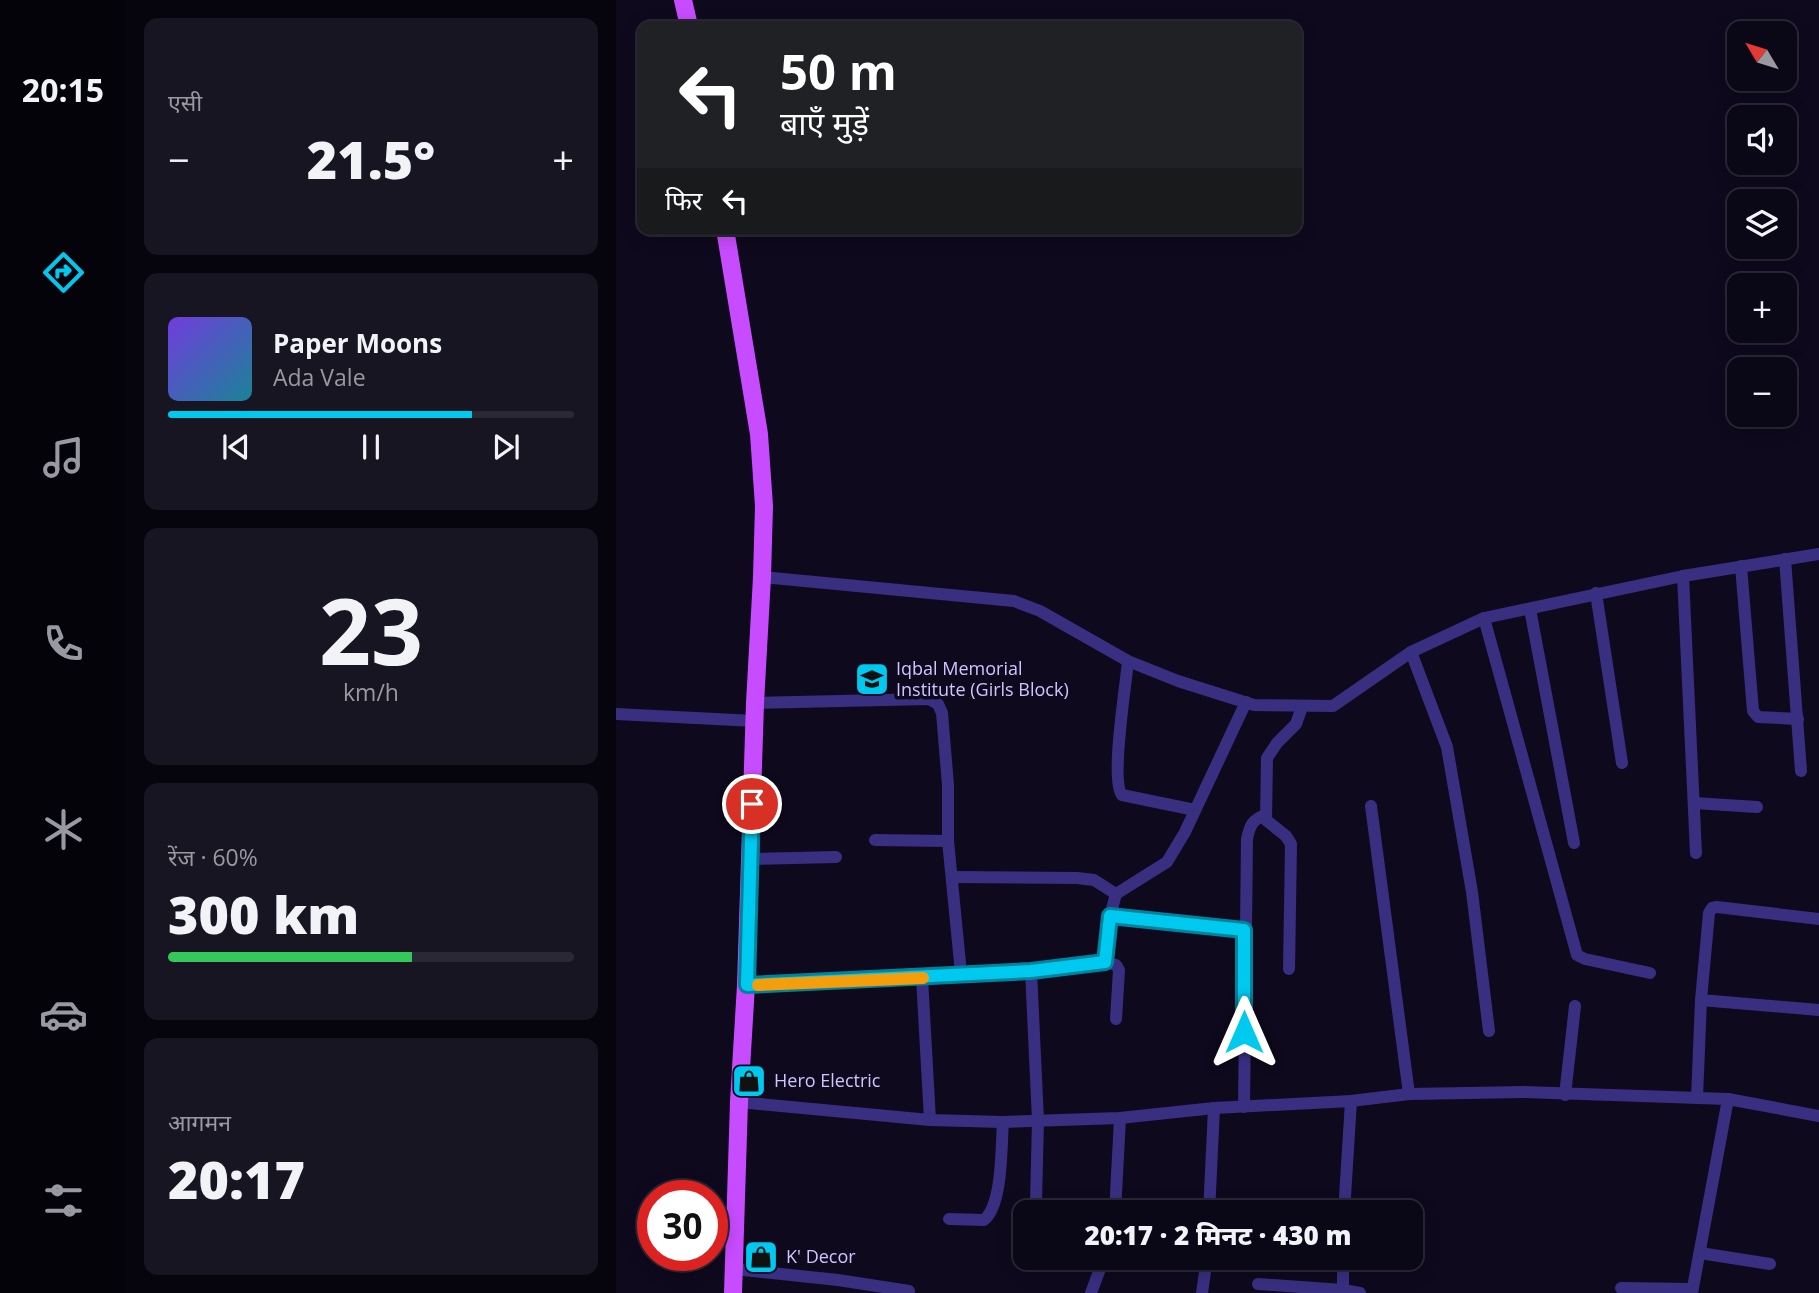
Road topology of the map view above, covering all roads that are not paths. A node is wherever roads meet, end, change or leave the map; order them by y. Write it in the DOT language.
graph roads {
  1 [pos="683,0"];
  2 [pos="688,21"];
  3 [pos="726,235"];
  4 [pos="1819,554"];
  5 [pos="1785,559"];
  6 [pos="1741,566"];
  7 [pos="1683,576"];
  8 [pos="762,577"];
  9 [pos="1596,593"];
  10 [pos="1530,609"];
  11 [pos="1484,618"];
  12 [pos="1411,652"];
  13 [pos="1128,661"];
  14 [pos="1246,702"];
  15 [pos="1303,707"];
  16 [pos="755,712"];
  17 [pos="616,715"];
  18 [pos="1798,719"];
  19 [pos="1622,763"];
  20 [pos="1801,771"];
  21 [pos="1694,803"];
  22 [pos="1371,806"];
  23 [pos="1758,807"];
  24 [pos="1195,810"];
  25 [pos="1265,815"];
  26 [pos="875,840"];
  27 [pos="948,841"];
  28 [pos="1574,843"];
  29 [pos="1696,853"];
  30 [pos="836,857"];
  31 [pos="751,859"];
  32 [pos="952,877"];
  33 [pos="1116,894"];
  34 [pos="1110,916"];
  35 [pos="1819,919"];
  36 [pos="1244,930"];
  37 [pos="1105,962"];
  38 [pos="1289,969"];
  39 [pos="1031,971"];
  40 [pos="961,973"];
  41 [pos="1650,973"];
  42 [pos="922,978"];
  43 [pos="747,985"];
  44 [pos="1701,1000"];
  45 [pos="1575,1006"];
  46 [pos="1819,1010"];
  47 [pos="1116,1019"];
  48 [pos="1489,1031"];
  49 [pos="1409,1094"];
  50 [pos="1565,1096"];
  51 [pos="1697,1098"];
  52 [pos="1728,1099"];
  53 [pos="1351,1101"];
  54 [pos="739,1102"];
  55 [pos="1244,1107"];
  56 [pos="1214,1108"];
  57 [pos="1819,1116"];
  58 [pos="1120,1118"];
  59 [pos="930,1120"];
  60 [pos="1038,1120"];
  61 [pos="1003,1122"];
  62 [pos="1036,1200"];
  63 [pos="1116,1200"];
  64 [pos="1210,1200"];
  65 [pos="1345,1200"];
  66 [pos="949,1219"];
  67 [pos="1700,1253"];
  68 [pos="1770,1264"];
  69 [pos="734,1269"];
  70 [pos="1100,1270"];
  71 [pos="1205,1270"];
  72 [pos="1343,1270"];
  73 [pos="1258,1284"];
  74 [pos="1621,1288"];
  75 [pos="1343,1290"];
  76 [pos="909,1291"];
  77 [pos="1692,1291"];
  78 [pos="733,1293"];
  79 [pos="1091,1293"];
  80 [pos="1202,1293"];
  81 [pos="1360,1293"];
  1 -- 2 [label="main road"];
  3 -- 8 [label="main road"];
  4 -- 5 [label="street"];
  5 -- 6 [label="street"];
  5 -- 18 [label="street"];
  6 -- 7 [label="street"];
  6 -- 18 [label="street"];
  7 -- 9 [label="street"];
  7 -- 21 [label="street"];
  8 -- 13 [label="street"];
  8 -- 16 [label="main road"];
  9 -- 10 [label="street"];
  9 -- 19 [label="street"];
  10 -- 11 [label="street"];
  10 -- 28 [label="street"];
  11 -- 12 [label="street"];
  11 -- 41 [label="street"];
  12 -- 15 [label="street"];
  12 -- 48 [label="street"];
  13 -- 14 [label="street"];
  13 -- 24 [label="street"];
  14 -- 15 [label="street"];
  14 -- 24 [label="street"];
  15 -- 25 [label="street"];
  16 -- 17 [label="street"];
  16 -- 27 [label="street"];
  16 -- 31 [label="main road"];
  18 -- 20 [label="street"];
  21 -- 23 [label="street"];
  21 -- 29 [label="street"];
  22 -- 49 [label="street"];
  24 -- 33 [label="street"];
  25 -- 36 [label="street"];
  25 -- 38 [label="street"];
  26 -- 27 [label="street"];
  27 -- 32 [label="street"];
  30 -- 31 [label="street"];
  31 -- 43 [label="main road"];
  32 -- 33 [label="street"];
  32 -- 40 [label="street"];
  33 -- 34 [label="street"];
  34 -- 36 [label="street"];
  34 -- 37 [label="street"];
  35 -- 44 [label="street"];
  36 -- 55 [label="street"];
  37 -- 39 [label="street"];
  37 -- 47 [label="street"];
  39 -- 40 [label="street"];
  39 -- 60 [label="street"];
  40 -- 42 [label="street"];
  42 -- 43 [label="street"];
  42 -- 59 [label="street"];
  43 -- 54 [label="main road"];
  44 -- 46 [label="street"];
  44 -- 51 [label="street"];
  45 -- 50 [label="street"];
  49 -- 50 [label="street"];
  49 -- 53 [label="street"];
  50 -- 51 [label="street"];
  51 -- 52 [label="street"];
  52 -- 57 [label="street"];
  52 -- 67 [label="street"];
  53 -- 55 [label="street"];
  53 -- 65 [label="street"];
  54 -- 59 [label="street"];
  54 -- 69 [label="main road"];
  55 -- 56 [label="street"];
  56 -- 58 [label="street"];
  56 -- 64 [label="street"];
  58 -- 60 [label="street"];
  58 -- 63 [label="street"];
  59 -- 61 [label="street"];
  60 -- 61 [label="street"];
  60 -- 62 [label="street"];
  61 -- 66 [label="street"];
  67 -- 68 [label="street"];
  67 -- 77 [label="street"];
  69 -- 76 [label="street"];
  69 -- 78 [label="main road"];
  70 -- 79 [label="street"];
  71 -- 80 [label="street"];
  72 -- 75 [label="street"];
  73 -- 75 [label="street"];
  74 -- 77 [label="street"];
  75 -- 81 [label="street"];
}
